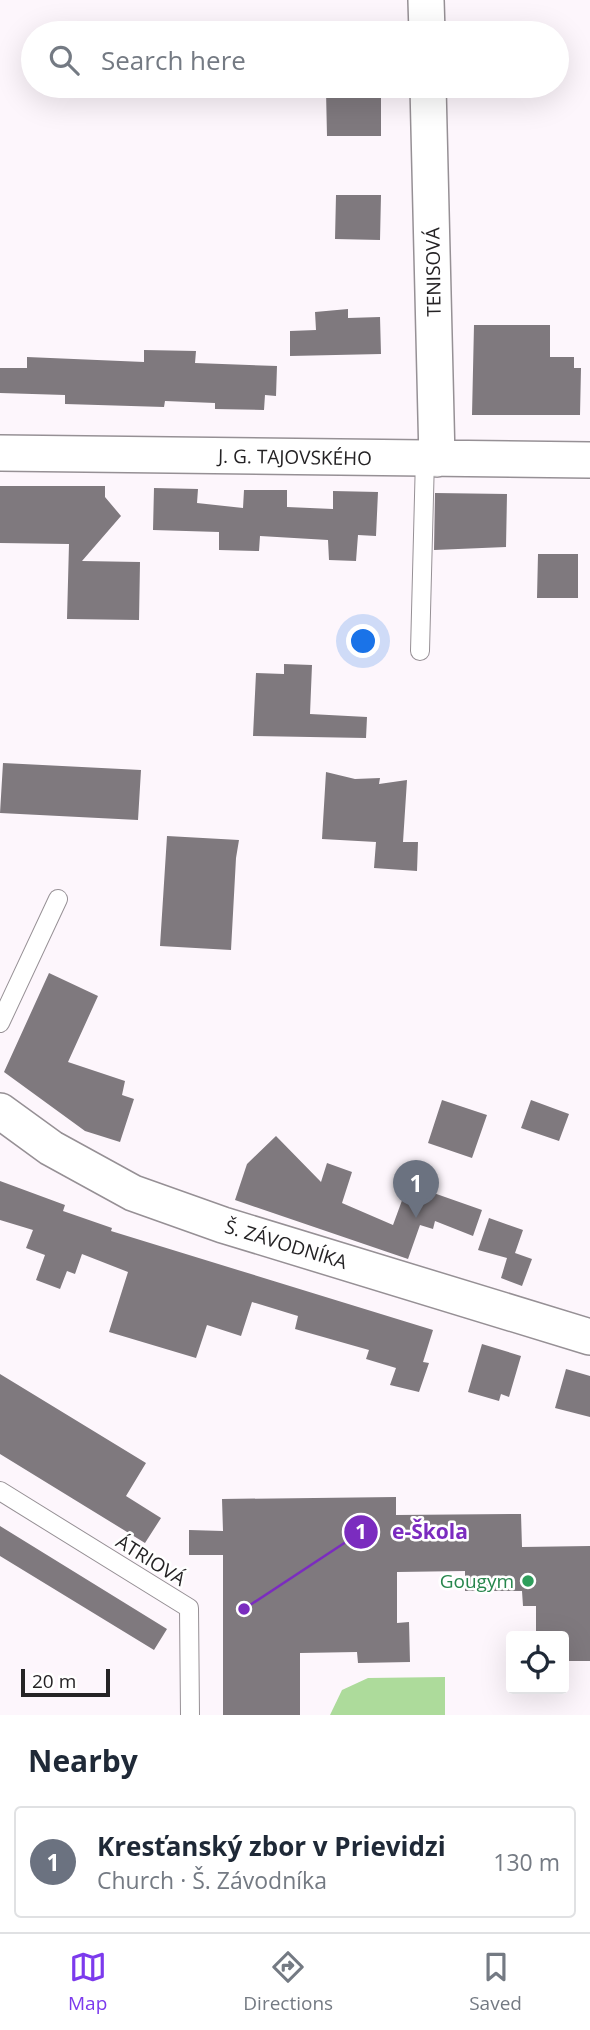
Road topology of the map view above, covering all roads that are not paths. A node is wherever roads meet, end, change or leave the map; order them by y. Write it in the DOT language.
graph roads {
  1 [pos="426,0"];
  2 [pos="427,21"];
  3 [pos="428,98"];
  4 [pos="0,453"];
  5 [pos="431,459"];
  6 [pos="590,460"];
  7 [pos="419,651"];
  8 [pos="58,899"];
  9 [pos="0,1023"];
  10 [pos="0,1111"];
  11 [pos="590,1337"];
  12 [pos="0,1491"];
  13 [pos="190,1715"];
  1 -- 2 [label="street"];
  3 -- 5 [label="street, TENISOVÁ"];
  4 -- 5 [label="street, J. G. TAJOVSKÉHO"];
  5 -- 6 [label="street, J. G. TAJOVSKÉHO"];
  5 -- 7 [label="lane"];
  8 -- 9 [label="lane"];
  10 -- 11 [label="street, Š. ZÁVODNÍKA"];
  12 -- 13 [label="lane, ÁTRIOVÁ"];
}
